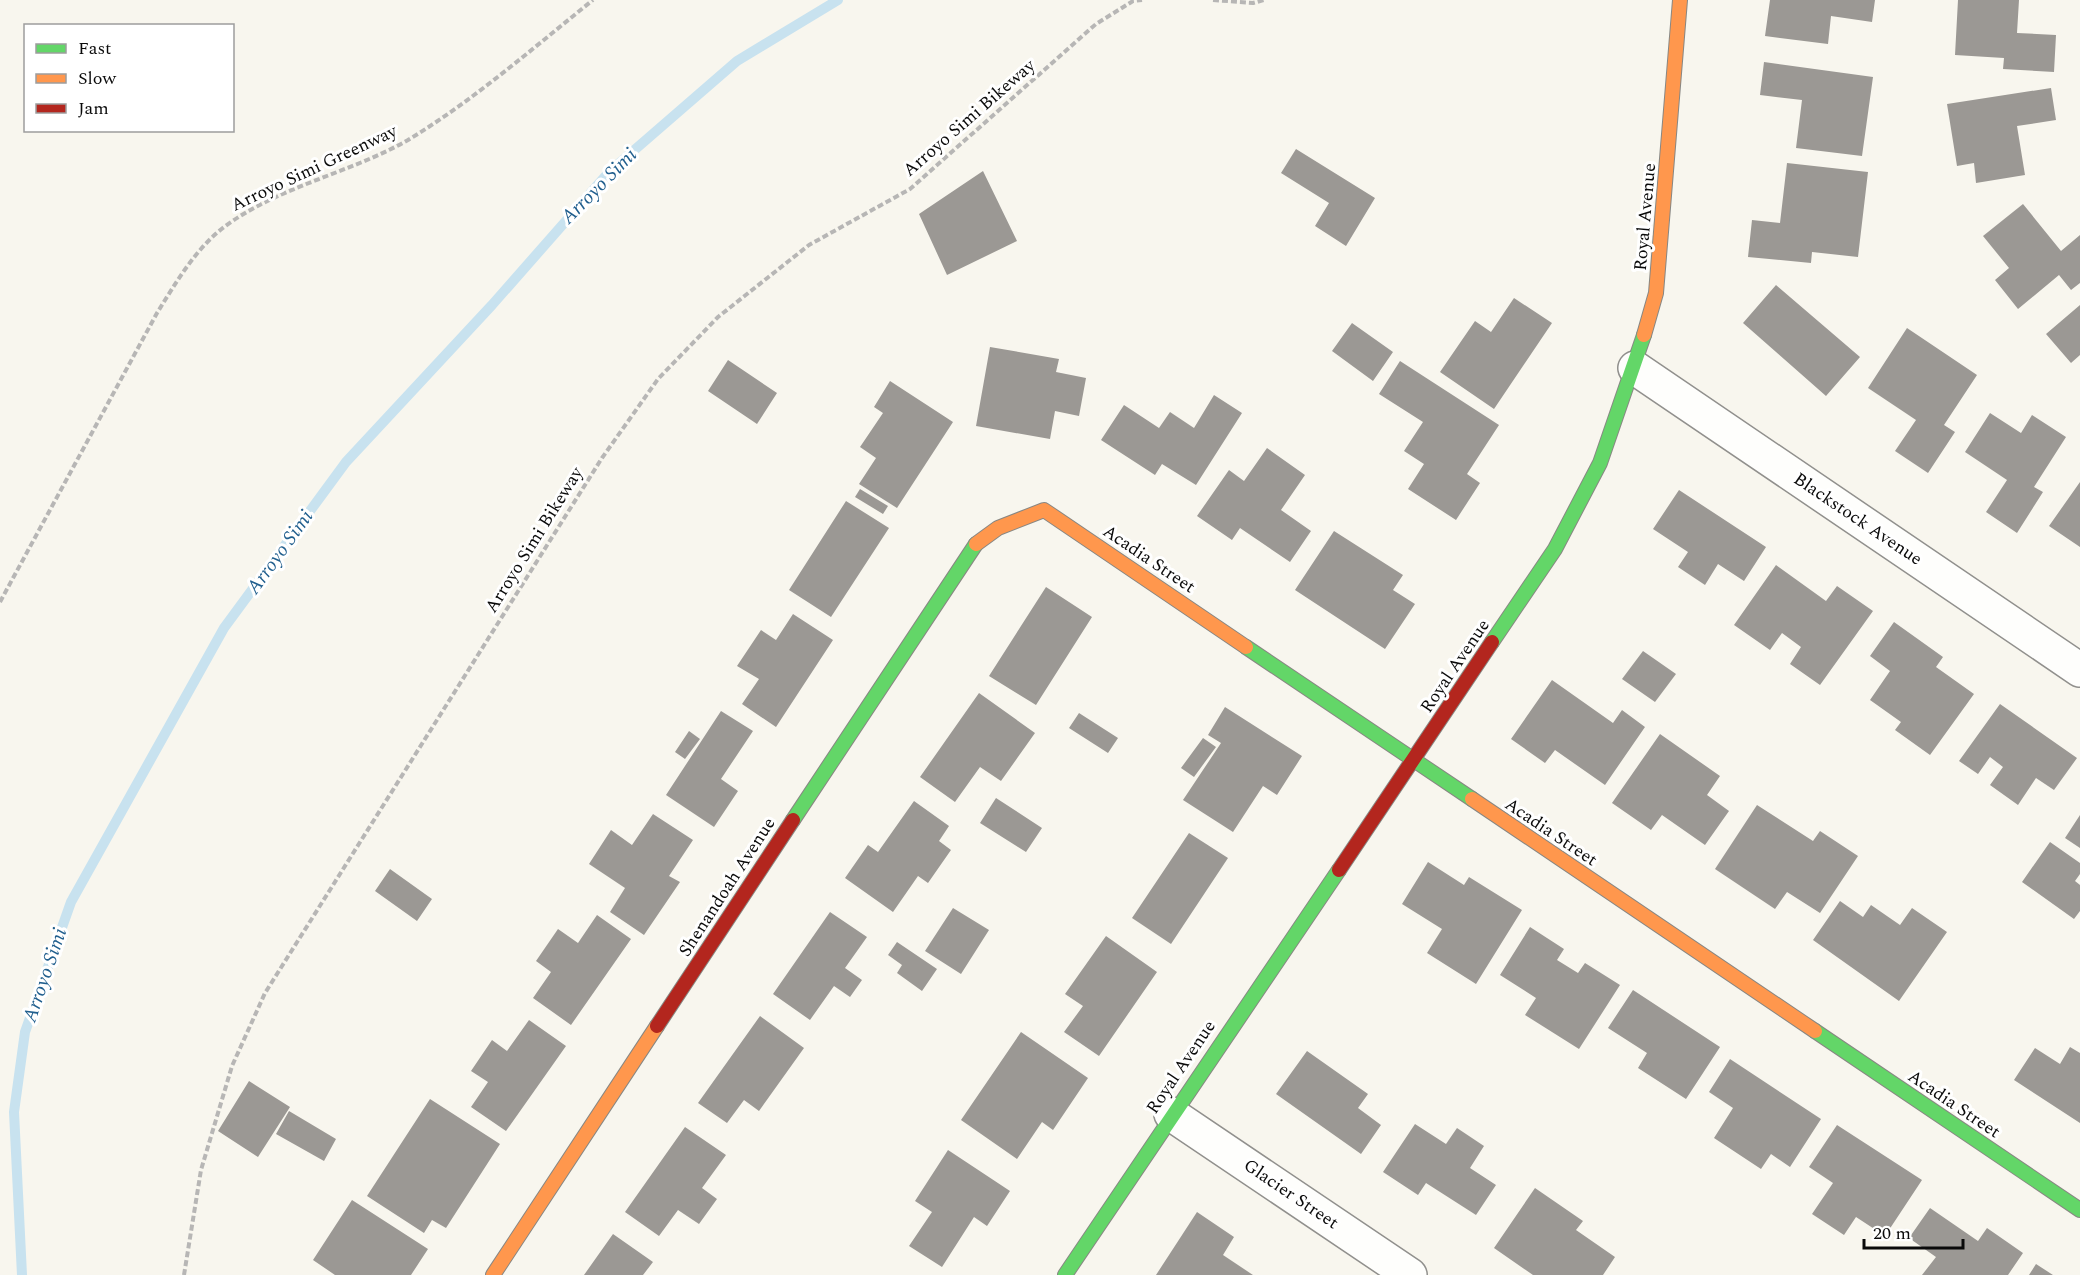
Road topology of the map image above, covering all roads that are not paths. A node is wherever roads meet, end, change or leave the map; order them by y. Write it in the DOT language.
graph roads {
  1 [pos="1680,0"];
  2 [pos="1635,368"];
  3 [pos="998,526"];
  4 [pos="2080,670"];
  5 [pos="1413,760"];
  6 [pos="1171,1114"];
  7 [pos="2080,1210"];
  8 [pos="493,1275"];
  9 [pos="1065,1275"];
  10 [pos="1410,1275"];
  1 -- 2 [label="street, Royal Avenue"];
  2 -- 4 [label="street, Blackstock Avenue"];
  2 -- 5 [label="street, Royal Avenue"];
  3 -- 5 [label="street, Acadia Street"];
  3 -- 8 [label="street, Shenandoah Avenue"];
  5 -- 6 [label="street, Royal Avenue"];
  5 -- 7 [label="street, Acadia Street"];
  6 -- 9 [label="street, Royal Avenue"];
  6 -- 10 [label="street, Glacier Street"];
}
